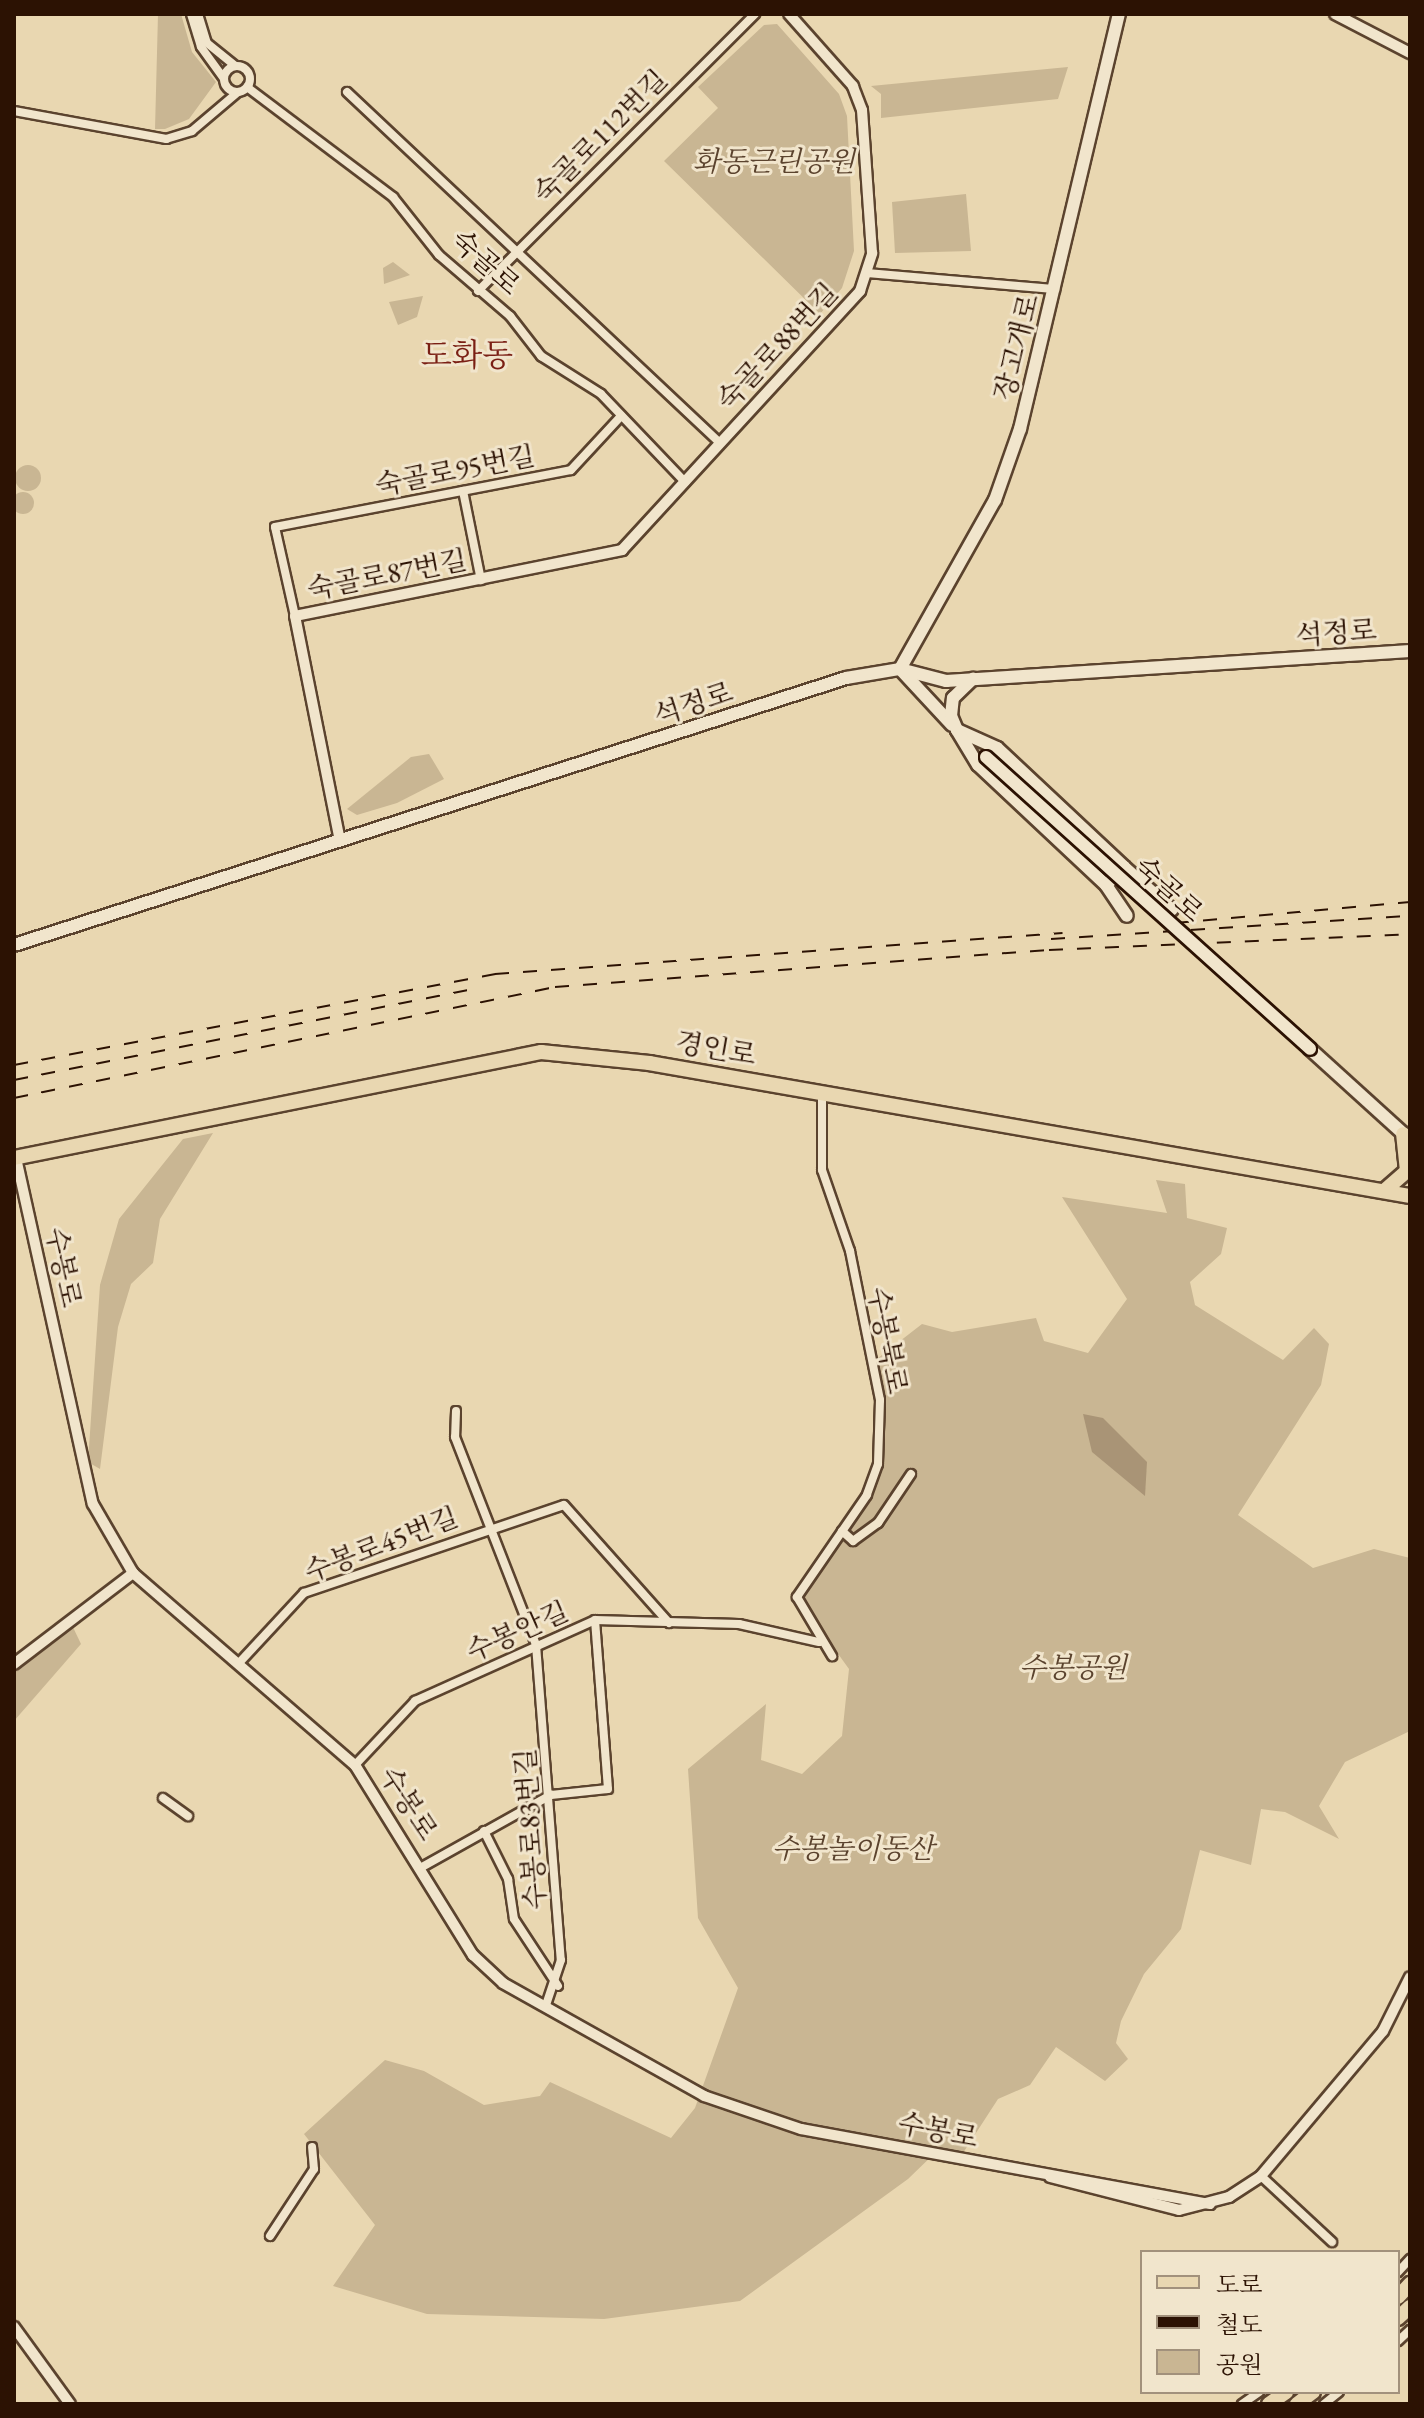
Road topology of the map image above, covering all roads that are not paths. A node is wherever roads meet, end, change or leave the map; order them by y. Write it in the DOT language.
graph roads {
  1 [pos="191,14"];
  2 [pos="198,14"];
  3 [pos="755,14"];
  4 [pos="789,14"];
  5 [pos="1119,14"];
  6 [pos="1335,14"];
  7 [pos="1410,53"];
  8 [pos="235,66"];
  9 [pos="224,81"];
  10 [pos="242,89"];
  11 [pos="347,92"];
  12 [pos="217,103"];
  13 [pos="14,111"];
  14 [pos="518,249"];
  15 [pos="868,273"];
  16 [pos="1056,289"];
  17 [pos="478,291"];
  18 [pos="621,416"];
  19 [pos="720,443"];
  20 [pos="685,482"];
  21 [pos="463,491"];
  22 [pos="481,580"];
  23 [pos="295,616"];
  24 [pos="1410,651"];
  25 [pos="900,669"];
  26 [pos="973,679"];
  27 [pos="957,730"];
  28 [pos="340,841"];
  29 [pos="1124,867"];
  30 [pos="1106,885"];
  31 [pos="1172,910"];
  32 [pos="1127,916"];
  33 [pos="14,945"];
  34 [pos="822,1097"];
  35 [pos="1406,1137"];
  36 [pos="15,1158"];
  37 [pos="1384,1191"];
  38 [pos="1410,1196"];
  39 [pos="1410,1204"];
  40 [pos="456,1411"];
  41 [pos="911,1474"];
  42 [pos="493,1526"];
  43 [pos="842,1531"];
  44 [pos="133,1573"];
  45 [pos="595,1620"];
  46 [pos="669,1623"];
  47 [pos="822,1643"];
  48 [pos="536,1645"];
  49 [pos="832,1656"];
  50 [pos="14,1664"];
  51 [pos="238,1664"];
  52 [pos="355,1765"];
  53 [pos="551,1795"];
  54 [pos="163,1798"];
  55 [pos="188,1816"];
  56 [pos="484,1831"];
  57 [pos="422,1867"];
  58 [pos="1410,1977"];
  59 [pos="558,1986"];
  60 [pos="546,2005"];
  61 [pos="312,2147"];
  62 [pos="1261,2176"];
  63 [pos="270,2236"];
  64 [pos="1332,2242"];
  65 [pos="14,2327"];
  66 [pos="70,2404"];
  1 -- 9 [label="street, 숙골로"];
  2 -- 8 [label="street, 숙골로"];
  3 -- 14 [label="street, 숙골로112번길"];
  4 -- 15 [label="street, 숙골로88번길"];
  5 -- 16 [label="main road, 장고개로"];
  6 -- 7 [label="street"];
  8 -- 9 [label="street"];
  8 -- 10 [label="street, 숙골로"];
  9 -- 10 [label="street, 숙골로"];
  9 -- 12 [label="street"];
  10 -- 12 [label="street"];
  10 -- 17 [label="street, 숙골로"];
  11 -- 14 [label="street"];
  12 -- 13 [label="street"];
  14 -- 17 [label="street, 숙골로112번길"];
  14 -- 19 [label="street"];
  15 -- 16 [label="street"];
  15 -- 19 [label="street, 숙골로88번길"];
  16 -- 25 [label="main road, 장고개로"];
  17 -- 18 [label="street, 숙골로"];
  18 -- 20 [label="street, 숙골로"];
  18 -- 21 [label="street, 숙골로95번길"];
  19 -- 20 [label="street, 숙골로88번길"];
  20 -- 22 [label="street, 숙골로87번길"];
  21 -- 22 [label="street"];
  21 -- 23 [label="street, 숙골로95번길"];
  22 -- 23 [label="street, 숙골로87번길"];
  23 -- 28 [label="street, 숙골로87번길"];
  24 -- 26 [label="main road, 석정로"];
  25 -- 26 [label="main road, 석정로"];
  25 -- 27 [label="main road, 숙골로"];
  25 -- 28 [label="main road, 석정로"];
  26 -- 27 [label="main road"];
  27 -- 29 [label="main road"];
  27 -- 30 [label="main road"];
  27 -- 35 [label="main road, 숙골로, bridge"];
  28 -- 33 [label="main road, 석정로"];
  29 -- 30 [label="main road"];
  29 -- 31 [label="main road"];
  30 -- 32 [label="main road"];
  34 -- 36 [label="main road, 경인로"];
  34 -- 37 [label="main road, 경인로"];
  34 -- 43 [label="street, 수봉북로"];
  35 -- 37 [label="main road"];
  36 -- 44 [label="street, 수봉로"];
  37 -- 38 [label="main road, 경인로"];
  37 -- 39 [label="main road"];
  40 -- 42 [label="street, 수봉로83번길"];
  41 -- 43 [label="street"];
  42 -- 46 [label="street, 수봉로45번길"];
  42 -- 48 [label="street, 수봉로83번길"];
  42 -- 51 [label="street, 수봉로45번길"];
  43 -- 47 [label="street, 수봉북로"];
  44 -- 50 [label="street"];
  44 -- 51 [label="street, 수봉로"];
  45 -- 46 [label="street, 수봉안길"];
  45 -- 48 [label="street, 수봉안길"];
  45 -- 53 [label="street"];
  46 -- 47 [label="street, 수봉안길"];
  47 -- 49 [label="street, 수봉북로"];
  48 -- 52 [label="street, 수봉안길"];
  48 -- 53 [label="street, 수봉로83번길"];
  51 -- 52 [label="street, 수봉로"];
  52 -- 57 [label="street, 수봉로"];
  53 -- 56 [label="street"];
  53 -- 59 [label="street, 수봉로83번길"];
  54 -- 55 [label="street"];
  56 -- 57 [label="street"];
  56 -- 59 [label="street"];
  57 -- 60 [label="street, 수봉로"];
  58 -- 62 [label="street, 수봉로"];
  59 -- 60 [label="street"];
  60 -- 62 [label="street, 수봉로"];
  61 -- 63 [label="street"];
  62 -- 64 [label="street"];
  65 -- 66 [label="street"];
}
